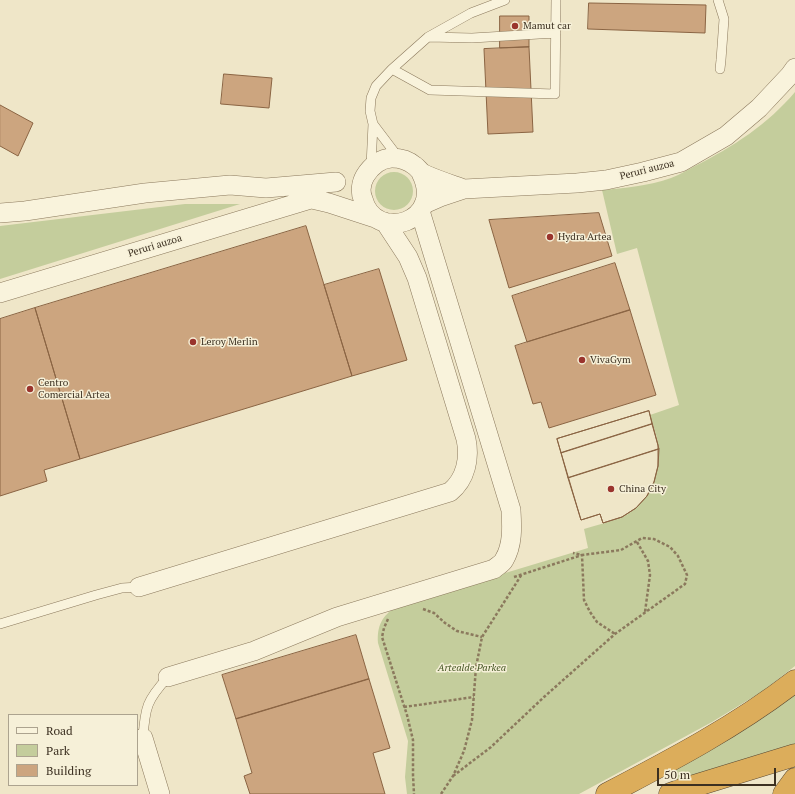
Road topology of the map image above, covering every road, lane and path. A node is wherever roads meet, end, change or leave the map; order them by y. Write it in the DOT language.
graph roads {
  1 [pos="502,0"];
  2 [pos="556,0"];
  3 [pos="718,0"];
  4 [pos="556,33"];
  5 [pos="428,37"];
  6 [pos="795,68"];
  7 [pos="392,69"];
  8 [pos="720,69"];
  9 [pos="373,124"];
  10 [pos="399,158"];
  11 [pos="369,169"];
  12 [pos="421,173"];
  13 [pos="336,182"];
  14 [pos="266,188"];
  15 [pos="464,189"];
  16 [pos="311,199"];
  17 [pos="422,208"];
  18 [pos="0,213"];
  19 [pos="380,220"];
  20 [pos="0,293"];
  21 [pos="637,542"];
  22 [pos="573,553"];
  23 [pos="582,555"];
  24 [pos="522,574"];
  25 [pos="508,578"];
  26 [pos="139,587"];
  27 [pos="419,608"];
  28 [pos="645,613"];
  29 [pos="392,616"];
  30 [pos="0,624"];
  31 [pos="615,634"];
  32 [pos="482,637"];
  33 [pos="168,677"];
  34 [pos="795,681"];
  35 [pos="474,697"];
  36 [pos="404,707"];
  37 [pos="143,738"];
  38 [pos="795,755"];
  39 [pos="453,776"];
  40 [pos="795,779"];
  41 [pos="676,792"];
  42 [pos="160,794"];
  43 [pos="414,794"];
  44 [pos="441,794"];
  45 [pos="607,794"];
  46 [pos="784,794"];
  1 -- 5 [label="lane"];
  2 -- 4 [label="lane"];
  3 -- 8 [label="lane"];
  4 -- 5 [label="lane"];
  4 -- 7 [label="lane"];
  5 -- 7 [label="lane"];
  6 -- 15 [label="street, Peruri auzoa"];
  7 -- 9 [label="lane"];
  9 -- 10 [label="lane"];
  9 -- 11 [label="lane"];
  10 -- 11 [label="street"];
  10 -- 12 [label="street"];
  11 -- 13 [label="street, Peruri auzoa"];
  11 -- 19 [label="street"];
  12 -- 15 [label="street, Peruri auzoa"];
  12 -- 17 [label="street"];
  13 -- 14 [label="street, Peruri auzoa"];
  13 -- 16 [label="street, Peruri auzoa"];
  14 -- 16 [label="street, Peruri auzoa"];
  14 -- 18 [label="street, Peruri auzoa"];
  15 -- 17 [label="street, Peruri auzoa"];
  16 -- 19 [label="street, Peruri auzoa"];
  16 -- 20 [label="street, Peruri auzoa"];
  17 -- 19 [label="street"];
  17 -- 33 [label="street"];
  19 -- 26 [label="street"];
  21 -- 23 [label="path"];
  21 -- 28 [label="path"];
  21 -- 28 [label="path"];
  22 -- 23 [label="path"];
  23 -- 24 [label="path"];
  23 -- 31 [label="path"];
  24 -- 25 [label="path"];
  24 -- 32 [label="path"];
  26 -- 30 [label="lane"];
  27 -- 32 [label="path"];
  28 -- 31 [label="path"];
  29 -- 36 [label="path"];
  31 -- 39 [label="path"];
  32 -- 35 [label="path"];
  33 -- 37 [label="lane"];
  34 -- 45 [label="highway"];
  35 -- 36 [label="path"];
  35 -- 39 [label="path"];
  36 -- 43 [label="path"];
  37 -- 42 [label="street"];
  38 -- 41 [label="highway"];
  39 -- 44 [label="path"];
  40 -- 46 [label="highway"];
}
